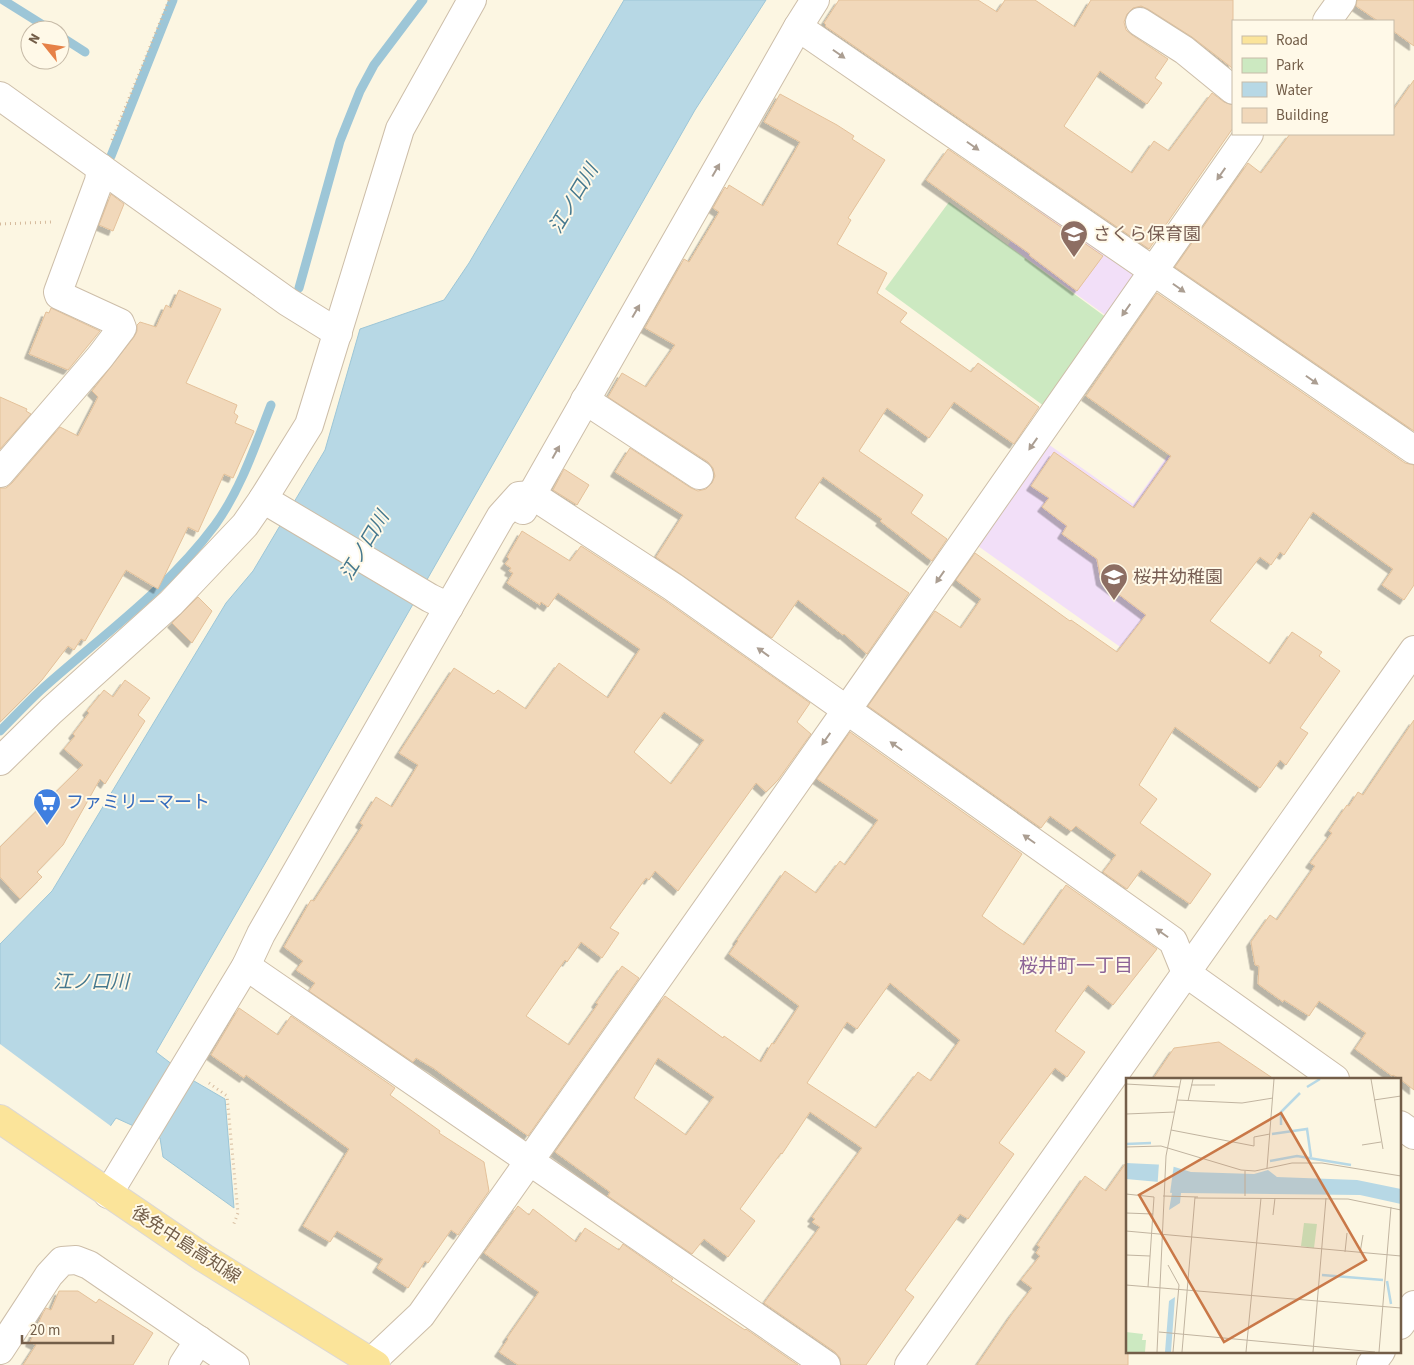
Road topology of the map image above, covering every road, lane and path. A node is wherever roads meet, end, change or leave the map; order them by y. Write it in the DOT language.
graph roads {
  1 [pos="168,0"];
  2 [pos="472,0"];
  3 [pos="815,0"];
  4 [pos="1140,22"];
  5 [pos="798,27"];
  6 [pos="1232,89"];
  7 [pos="0,96"];
  8 [pos="1248,135"];
  9 [pos="101,168"];
  10 [pos="84,220"];
  11 [pos="0,224"];
  12 [pos="1154,270"];
  13 [pos="338,333"];
  14 [pos="585,400"];
  15 [pos="1414,450"];
  16 [pos="0,473"];
  17 [pos="699,475"];
  18 [pos="532,495"];
  19 [pos="273,505"];
  20 [pos="440,602"];
  21 [pos="1414,650"];
  22 [pos="846,711"];
  23 [pos="0,761"];
  24 [pos="251,969"];
  25 [pos="1186,973"];
  26 [pos="185,1066"];
  27 [pos="1334,1078"];
  28 [pos="0,1119"];
  29 [pos="1402,1126"];
  30 [pos="1414,1135"];
  31 [pos="529,1161"];
  32 [pos="97,1186"];
  33 [pos="232,1226"];
  34 [pos="1414,1305"];
  35 [pos="1402,1322"];
  36 [pos="199,1340"];
  37 [pos="0,1350"];
  38 [pos="1380,1352"];
  39 [pos="372,1364"];
  40 [pos="183,1365"];
  41 [pos="235,1365"];
  42 [pos="826,1365"];
  43 [pos="909,1365"];
  44 [pos="1372,1365"];
  1 -- 9 [label="path"];
  2 -- 13 [label="street"];
  3 -- 5 [label="street"];
  4 -- 6 [label="street"];
  5 -- 12 [label="street, one-way"];
  14 -- 5 [label="street, one-way"];
  7 -- 9 [label="street"];
  8 -- 12 [label="street, one-way"];
  9 -- 10 [label="street"];
  9 -- 13 [label="street"];
  10 -- 11 [label="path"];
  10 -- 16 [label="street"];
  12 -- 15 [label="street, one-way"];
  12 -- 22 [label="street, one-way"];
  13 -- 19 [label="street"];
  14 -- 17 [label="street"];
  18 -- 14 [label="street, one-way"];
  18 -- 20 [label="street"];
  22 -- 18 [label="street, one-way"];
  18 -- 24 [label="street"];
  19 -- 20 [label="street"];
  19 -- 23 [label="street"];
  20 -- 24 [label="street"];
  21 -- 25 [label="street"];
  25 -- 22 [label="street, one-way"];
  22 -- 31 [label="street, one-way"];
  24 -- 26 [label="street"];
  24 -- 31 [label="street"];
  25 -- 27 [label="street"];
  25 -- 43 [label="street"];
  26 -- 32 [label="street"];
  26 -- 33 [label="path"];
  28 -- 32 [label="main road, 後免中島高知線"];
  29 -- 30 [label="street"];
  31 -- 39 [label="street"];
  31 -- 42 [label="street"];
  32 -- 39 [label="main road, 後免中島高知線"];
  34 -- 35 [label="street"];
  36 -- 37 [label="street"];
  36 -- 40 [label="street"];
  36 -- 41 [label="street"];
  38 -- 44 [label="street"];
}
